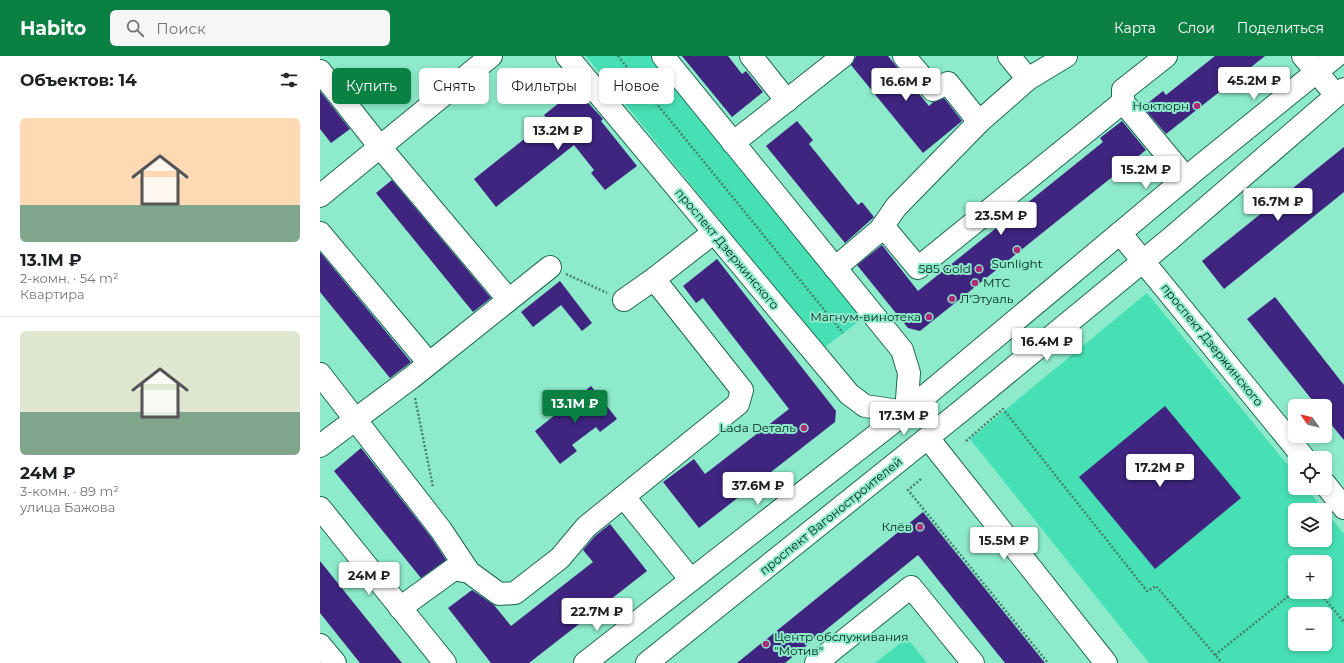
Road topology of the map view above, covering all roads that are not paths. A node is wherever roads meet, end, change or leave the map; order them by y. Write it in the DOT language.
graph roads {
  1 [pos="491,56"];
  2 [pos="567,56"];
  3 [pos="663,56"];
  4 [pos="751,56"];
  5 [pos="843,56"];
  6 [pos="904,56"];
  7 [pos="1009,56"];
  8 [pos="1066,56"];
  9 [pos="1166,56"];
  10 [pos="1336,56"];
  11 [pos="1310,64"];
  12 [pos="320,71"];
  13 [pos="1028,79"];
  14 [pos="1340,92"];
  15 [pos="787,101"];
  16 [pos="1123,102"];
  17 [pos="979,122"];
  18 [pos="733,143"];
  19 [pos="380,147"];
  20 [pos="1186,178"];
  21 [pos="320,196"];
  22 [pos="883,226"];
  23 [pos="713,233"];
  24 [pos="1120,233"];
  25 [pos="320,234"];
  26 [pos="1144,260"];
  27 [pos="550,267"];
  28 [pos="835,268"];
  29 [pos="654,279"];
  30 [pos="508,300"];
  31 [pos="624,300"];
  32 [pos="428,362"];
  33 [pos="320,374"];
  34 [pos="906,412"];
  35 [pos="356,419"];
  36 [pos="928,438"];
  37 [pos="320,446"];
  38 [pos="1298,451"];
  39 [pos="1332,493"];
  40 [pos="624,497"];
  41 [pos="320,508"];
  42 [pos="1344,508"];
  43 [pos="469,572"];
  44 [pos="691,580"];
  45 [pos="400,608"];
  46 [pos="320,645"];
  47 [pos="335,663"];
  48 [pos="445,663"];
  49 [pos="585,663"];
  50 [pos="648,663"];
  51 [pos="816,663"];
  52 [pos="973,663"];
  53 [pos="1106,663"];
  1 -- 19 [label="street"];
  2 -- 23 [label="street, проспект Дзержинского"];
  3 -- 18 [label="street"];
  4 -- 15 [label="street"];
  5 -- 15 [label="street"];
  6 -- 17 [label="street"];
  7 -- 13 [label="street"];
  8 -- 13 [label="street"];
  9 -- 16 [label="street"];
  10 -- 11 [label="street"];
  11 -- 14 [label="street"];
  11 -- 20 [label="street"];
  12 -- 19 [label="street"];
  13 -- 17 [label="street"];
  14 -- 26 [label="street, проспект Вагоностроителей"];
  15 -- 18 [label="street"];
  16 -- 20 [label="street"];
  16 -- 22 [label="street"];
  17 -- 22 [label="street"];
  18 -- 28 [label="street"];
  19 -- 21 [label="street"];
  19 -- 30 [label="street"];
  20 -- 24 [label="street"];
  22 -- 28 [label="street"];
  23 -- 29 [label="street"];
  23 -- 34 [label="street, проспект Дзержинского"];
  24 -- 26 [label="street, проспект Дзержинского"];
  24 -- 34 [label="street"];
  25 -- 32 [label="street"];
  26 -- 36 [label="street, проспект Вагоностроителей"];
  26 -- 38 [label="street, проспект Дзержинского"];
  27 -- 30 [label="street"];
  28 -- 34 [label="street"];
  29 -- 31 [label="street"];
  29 -- 40 [label="street"];
  30 -- 32 [label="street"];
  32 -- 35 [label="street"];
  33 -- 35 [label="street"];
  34 -- 36 [label="street"];
  34 -- 44 [label="street"];
  35 -- 37 [label="street"];
  35 -- 43 [label="street"];
  36 -- 50 [label="street, проспект Вагоностроителей"];
  36 -- 53 [label="street"];
  39 -- 42 [label="street"];
  40 -- 43 [label="street"];
  40 -- 44 [label="street"];
  41 -- 45 [label="street"];
  43 -- 45 [label="street"];
  44 -- 49 [label="street"];
  45 -- 48 [label="street"];
  46 -- 47 [label="street"];
  51 -- 52 [label="street"];
}
